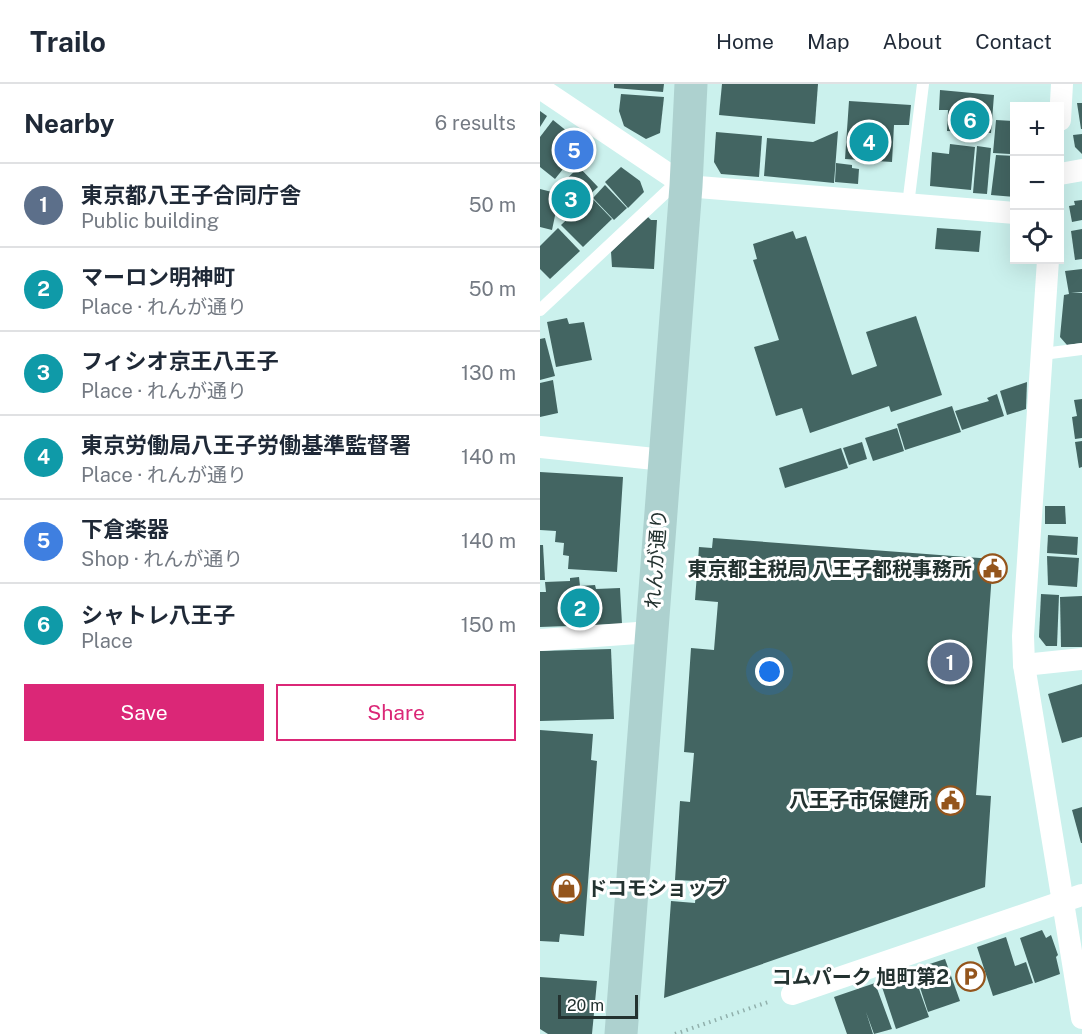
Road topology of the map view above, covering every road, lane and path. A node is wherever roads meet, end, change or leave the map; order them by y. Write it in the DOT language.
graph roads {
  1 [pos="691,84"];
  2 [pos="923,84"];
  3 [pos="1062,84"];
  4 [pos="540,88"];
  5 [pos="1060,102"];
  6 [pos="1082,170"];
  7 [pos="1064,173"];
  8 [pos="682,183"];
  9 [pos="908,205"];
  10 [pos="1010,213"];
  11 [pos="1048,264"];
  12 [pos="540,310"];
  13 [pos="1082,349"];
  14 [pos="1042,354"];
  15 [pos="540,447"];
  16 [pos="664,460"];
  17 [pos="651,632"];
  18 [pos="540,640"];
  19 [pos="1082,660"];
  20 [pos="1024,665"];
  21 [pos="1073,899"];
  22 [pos="792,994"];
  23 [pos="1082,1018"];
  24 [pos="621,1034"];
  25 [pos="675,1034"];
  1 -- 8 [label="street, れんが通り"];
  2 -- 9 [label="lane"];
  3 -- 5 [label="street"];
  4 -- 8 [label="street"];
  6 -- 7 [label="street"];
  8 -- 9 [label="street"];
  8 -- 12 [label="lane"];
  8 -- 16 [label="street, れんが通り"];
  9 -- 10 [label="street"];
  11 -- 14 [label="street"];
  13 -- 14 [label="lane"];
  14 -- 20 [label="street"];
  15 -- 16 [label="street"];
  16 -- 17 [label="street, れんが通り"];
  17 -- 18 [label="street"];
  17 -- 24 [label="street, れんが通り"];
  19 -- 20 [label="street"];
  20 -- 21 [label="street"];
  21 -- 22 [label="street"];
  21 -- 23 [label="street"];
  22 -- 25 [label="path"];
}
